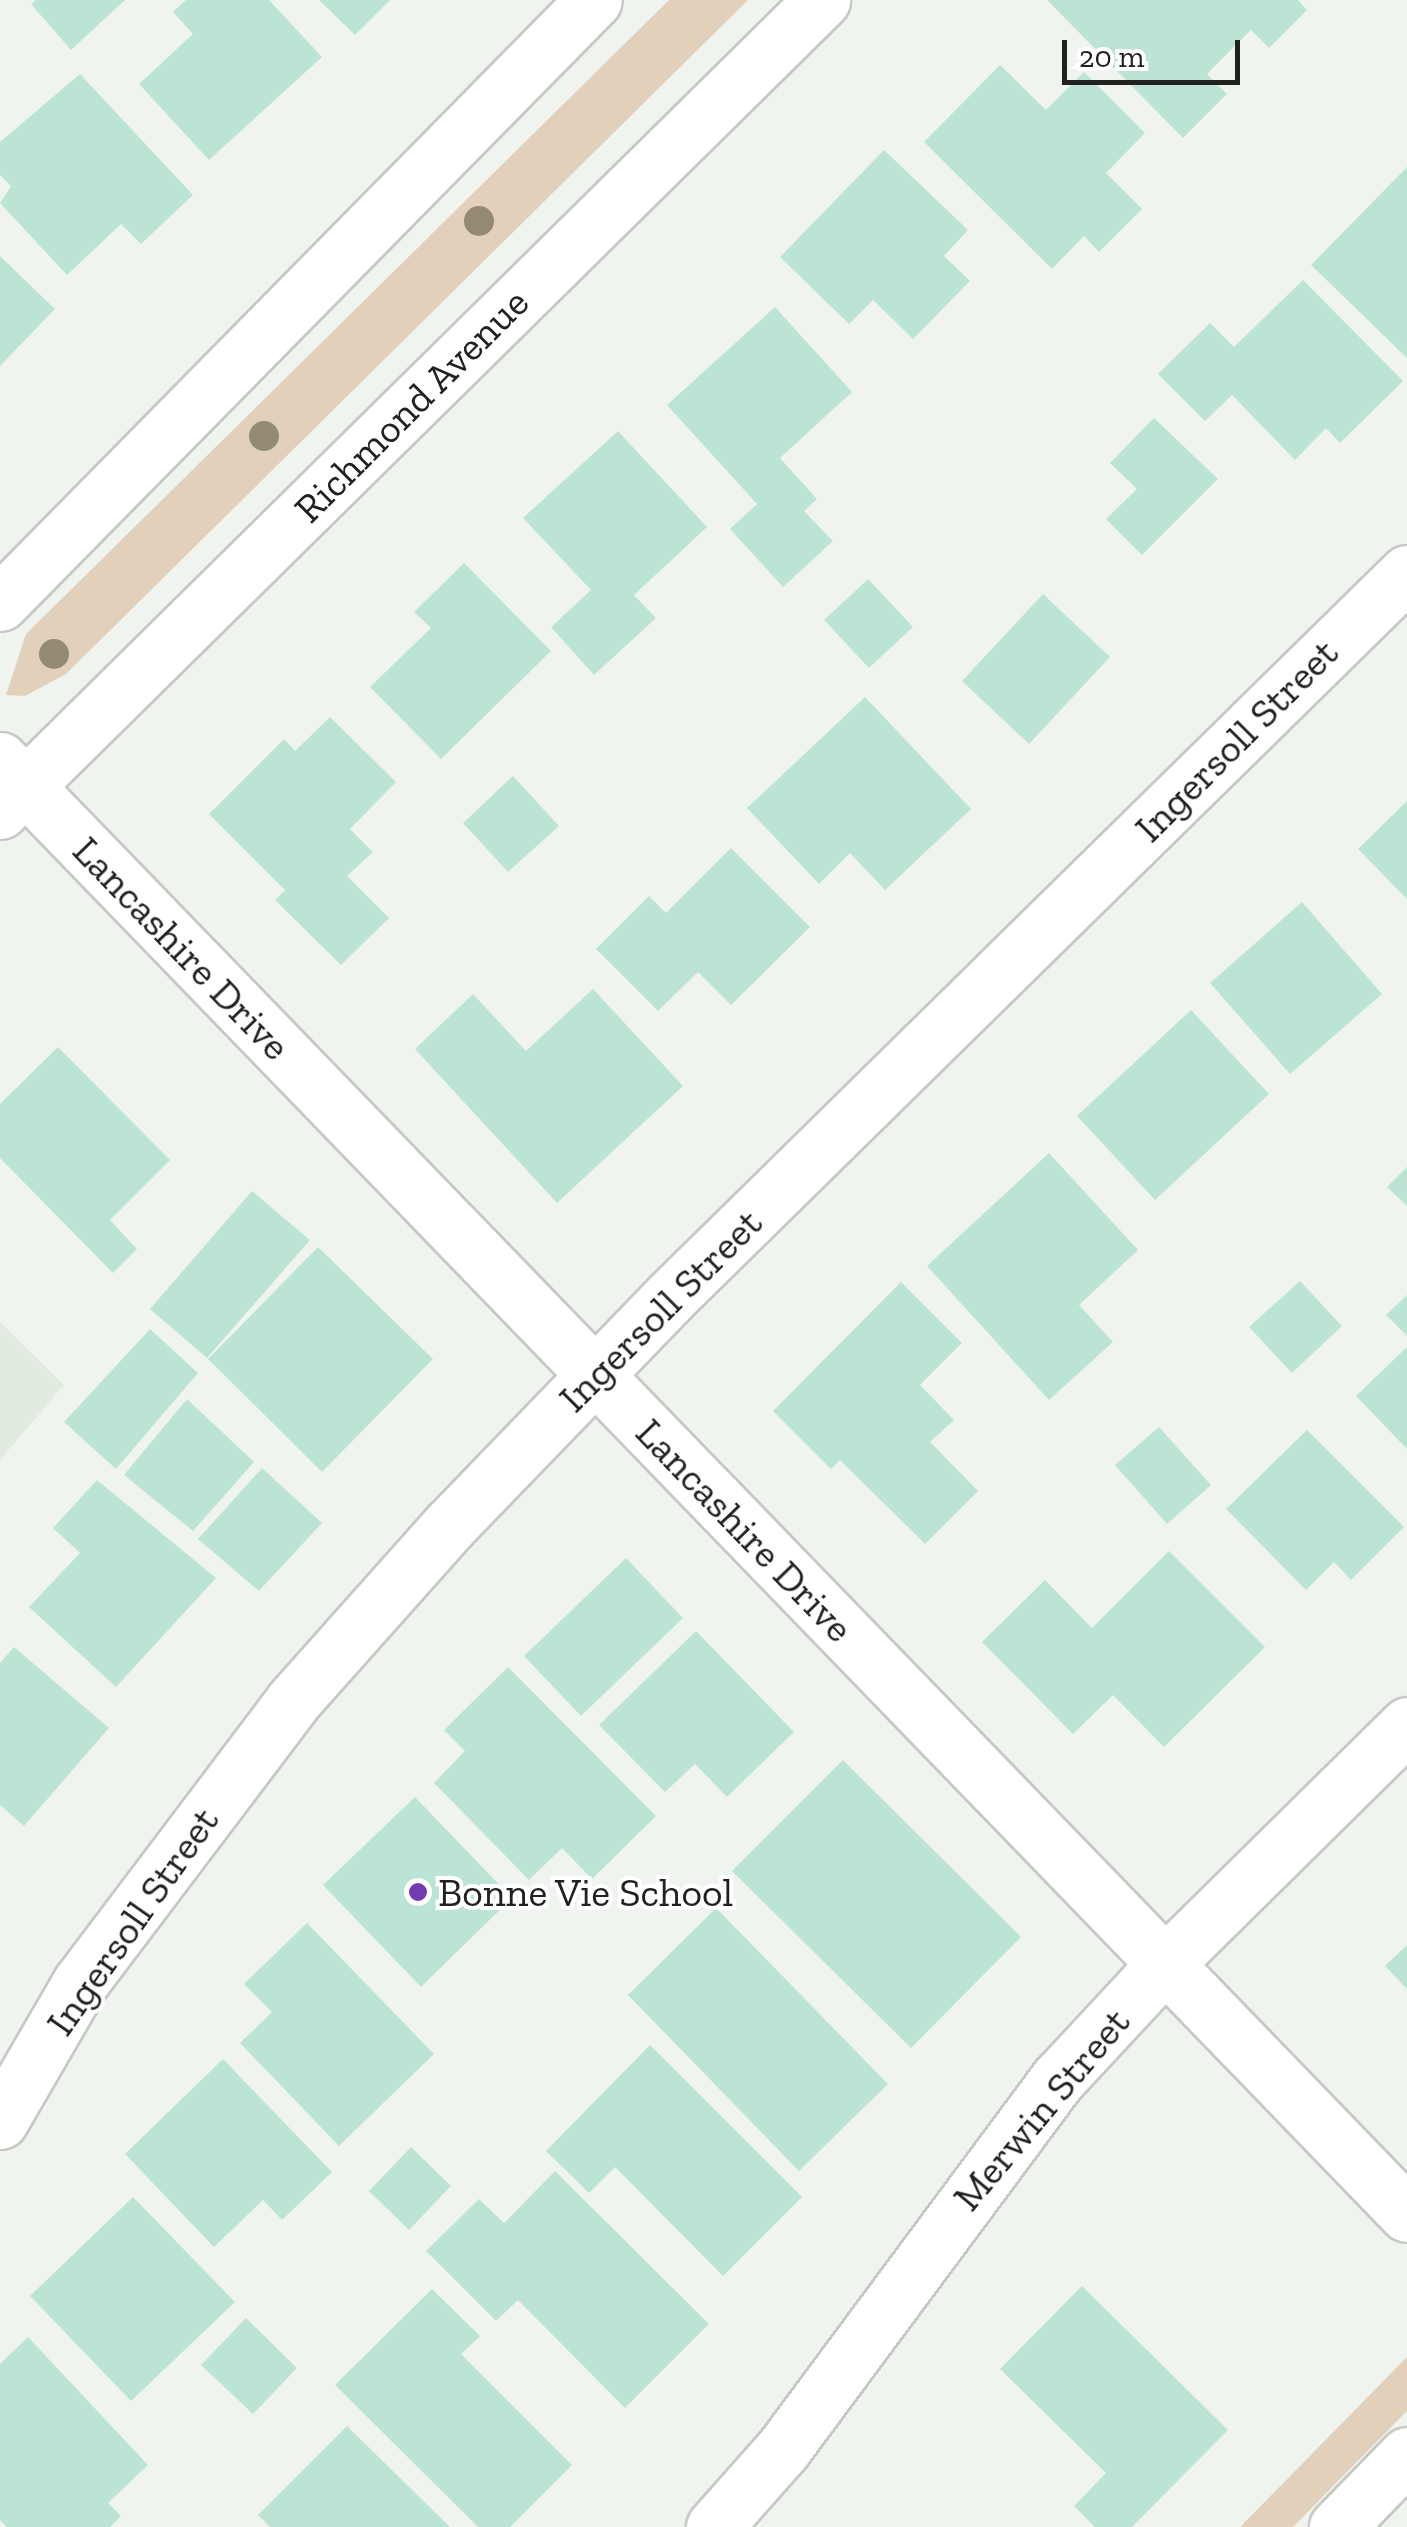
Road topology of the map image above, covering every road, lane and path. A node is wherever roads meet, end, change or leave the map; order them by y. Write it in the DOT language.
graph roads {
  1 [pos="594,0"];
  2 [pos="822,0"];
  3 [pos="1407,573"];
  4 [pos="0,603"];
  5 [pos="8,786"];
  6 [pos="594,1374"];
  7 [pos="1407,1725"];
  8 [pos="1164,1964"];
  9 [pos="0,2120"];
  10 [pos="1407,2214"];
  11 [pos="1407,2456"];
  12 [pos="714,2527"];
  13 [pos="1337,2527"];
  1 -- 4 [label="street"];
  2 -- 5 [label="street, Richmond Avenue"];
  3 -- 6 [label="street, Ingersoll Street"];
  5 -- 6 [label="street, Lancashire Drive"];
  6 -- 8 [label="street, Lancashire Drive"];
  6 -- 9 [label="street, Ingersoll Street"];
  7 -- 8 [label="street, Merwin Street"];
  8 -- 10 [label="street, Lancashire Drive"];
  8 -- 12 [label="street, Merwin Street"];
  11 -- 13 [label="street"];
}
